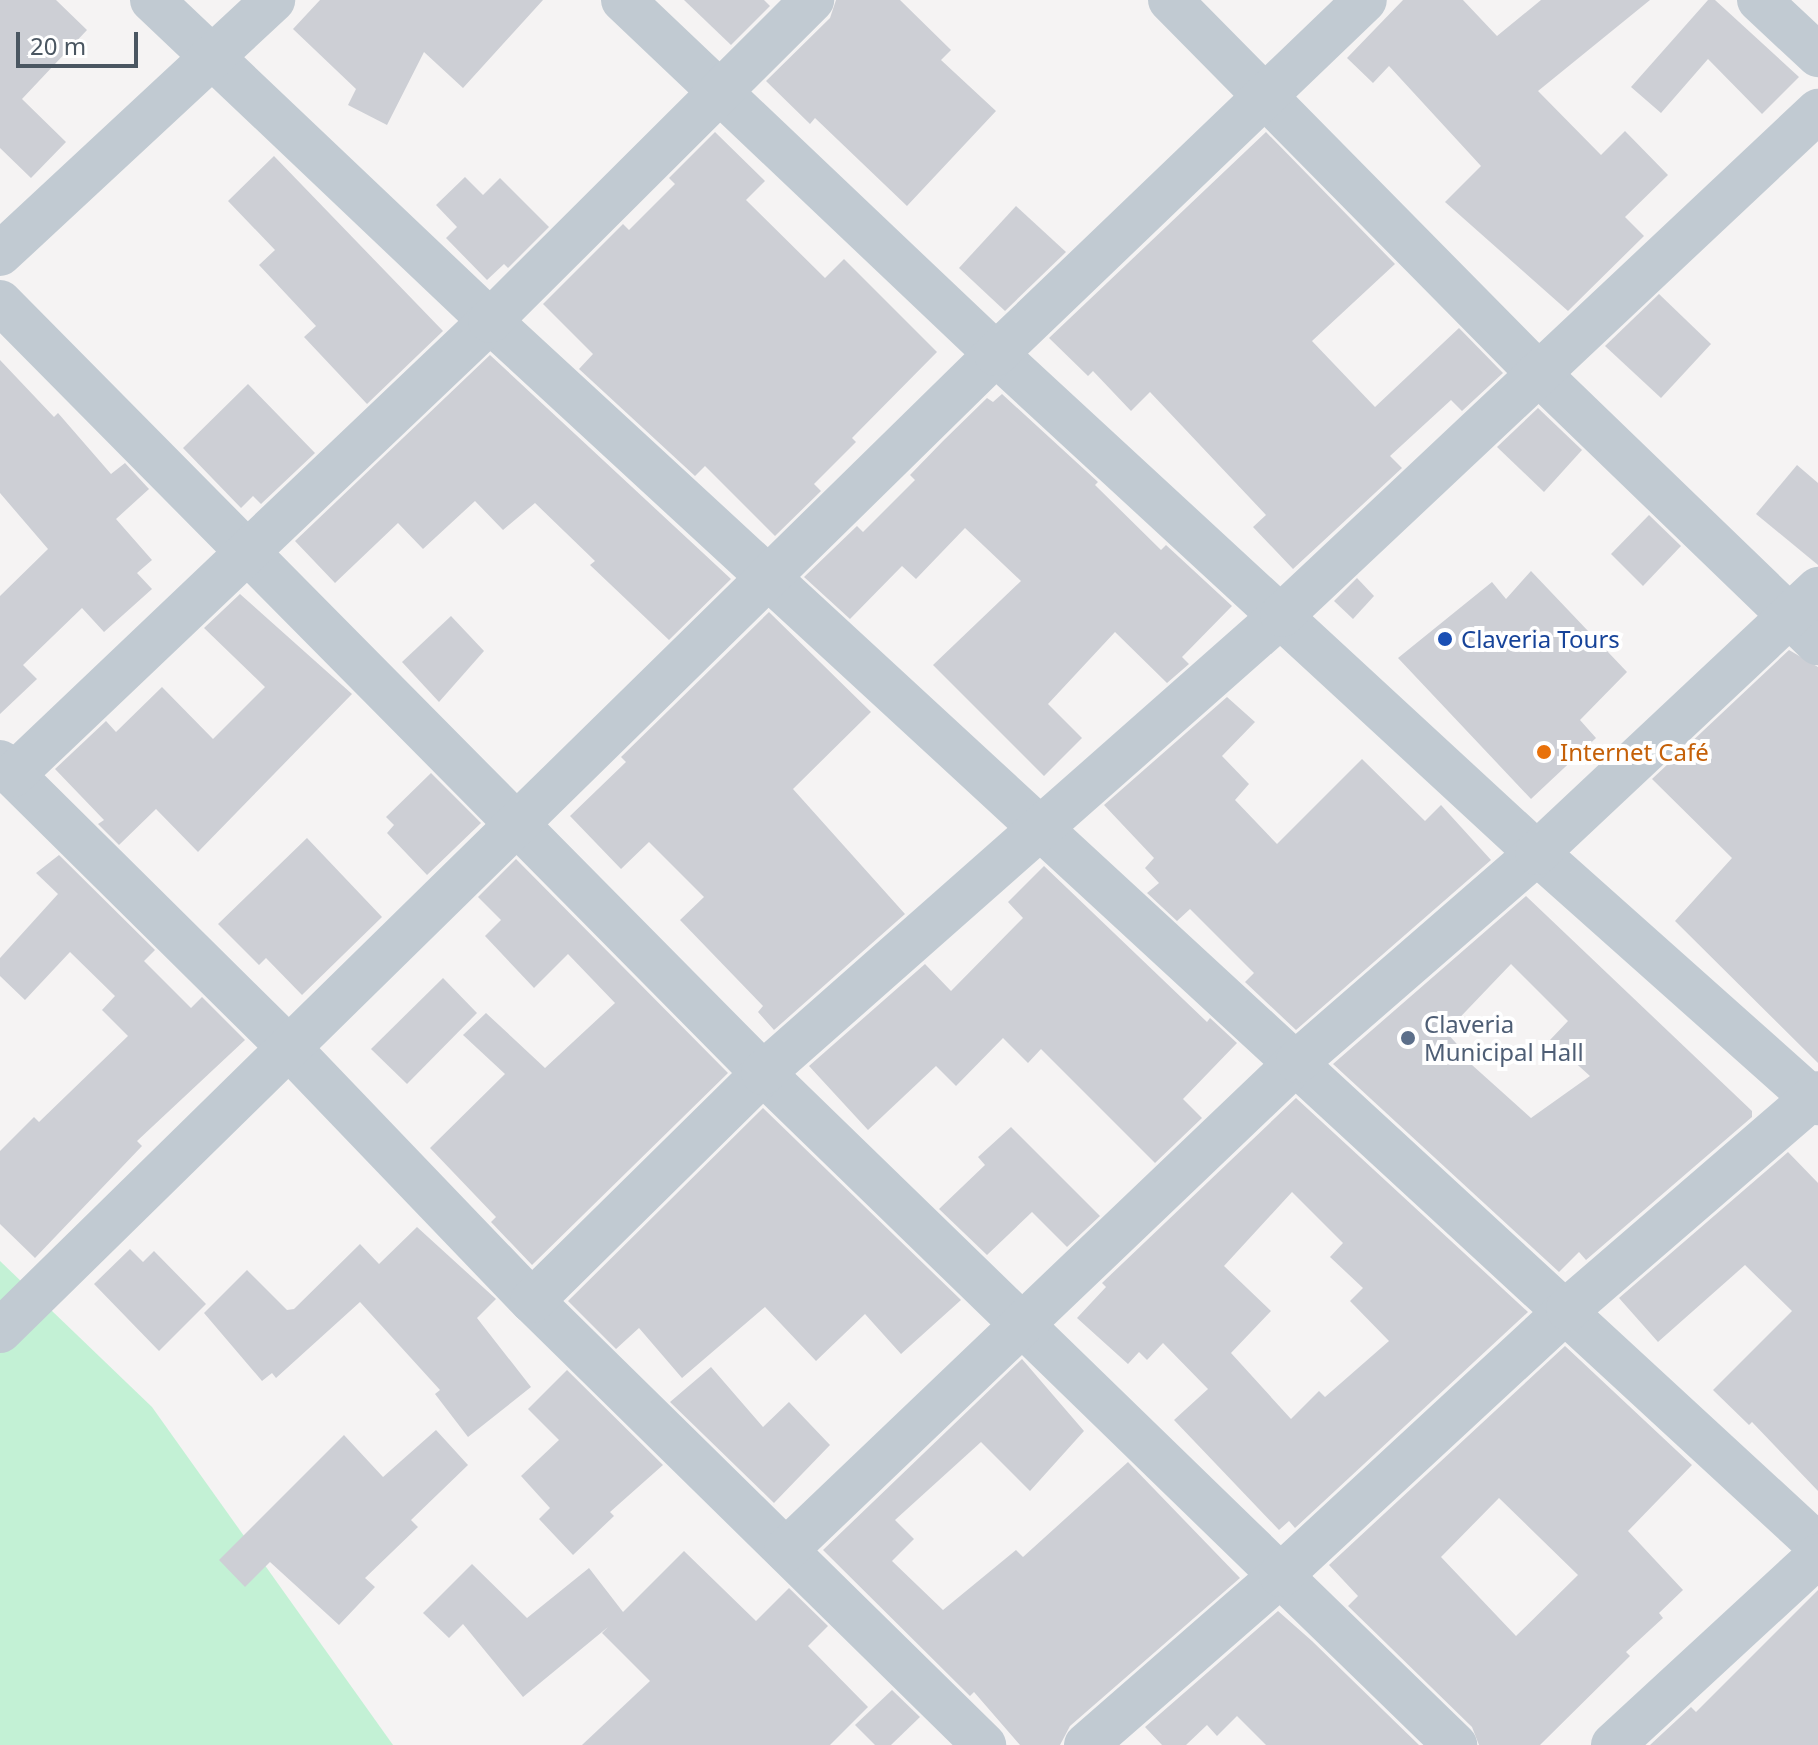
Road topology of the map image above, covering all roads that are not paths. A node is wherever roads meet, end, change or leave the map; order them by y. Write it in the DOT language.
graph roads {
  1 [pos="152,0"];
  2 [pos="273,0"];
  3 [pos="623,0"];
  4 [pos="812,0"];
  5 [pos="1170,0"];
  6 [pos="1365,0"];
  7 [pos="1759,0"];
  8 [pos="1818,55"];
  9 [pos="211,59"];
  10 [pos="722,94"];
  11 [pos="1265,95"];
  12 [pos="1818,111"];
  13 [pos="0,254"];
  14 [pos="0,302"];
  15 [pos="490,321"];
  16 [pos="996,354"];
  17 [pos="1538,373"];
  18 [pos="246,551"];
  19 [pos="768,578"];
  20 [pos="1282,615"];
  21 [pos="1808,616"];
  22 [pos="6,768"];
  23 [pos="518,823"];
  24 [pos="1040,829"];
  25 [pos="1537,853"];
  26 [pos="289,1048"];
  27 [pos="1298,1061"];
  28 [pos="763,1073"];
  29 [pos="1816,1098"];
  30 [pos="532,1301"];
  31 [pos="1568,1309"];
  32 [pos="1027,1325"];
  33 [pos="0,1331"];
  34 [pos="1818,1545"];
  35 [pos="786,1550"];
  36 [pos="1818,1556"];
  37 [pos="1281,1575"];
  38 [pos="984,1745"];
  39 [pos="1086,1745"];
  40 [pos="1455,1745"];
  41 [pos="1613,1745"];
  1 -- 9 [label="street"];
  2 -- 9 [label="street"];
  3 -- 10 [label="street"];
  4 -- 10 [label="street"];
  5 -- 11 [label="street"];
  6 -- 11 [label="street"];
  7 -- 8 [label="street"];
  9 -- 13 [label="street"];
  9 -- 15 [label="street"];
  10 -- 15 [label="street"];
  10 -- 16 [label="street"];
  11 -- 16 [label="street"];
  11 -- 17 [label="street"];
  12 -- 17 [label="street"];
  14 -- 18 [label="street"];
  15 -- 18 [label="street"];
  15 -- 19 [label="street"];
  16 -- 19 [label="street"];
  16 -- 20 [label="street"];
  17 -- 20 [label="street"];
  17 -- 21 [label="street"];
  18 -- 22 [label="street"];
  18 -- 23 [label="street"];
  19 -- 23 [label="street"];
  19 -- 24 [label="street"];
  20 -- 24 [label="street"];
  20 -- 25 [label="street"];
  21 -- 25 [label="street"];
  22 -- 26 [label="street"];
  23 -- 26 [label="street"];
  23 -- 28 [label="street"];
  24 -- 27 [label="street"];
  24 -- 28 [label="street"];
  25 -- 27 [label="street"];
  25 -- 29 [label="street"];
  26 -- 30 [label="street"];
  26 -- 33 [label="street"];
  27 -- 31 [label="street"];
  27 -- 32 [label="street"];
  28 -- 30 [label="street"];
  28 -- 32 [label="street"];
  29 -- 31 [label="street"];
  30 -- 35 [label="street"];
  31 -- 34 [label="street"];
  31 -- 37 [label="street"];
  32 -- 35 [label="street"];
  32 -- 37 [label="street"];
  35 -- 38 [label="street"];
  36 -- 41 [label="street"];
  37 -- 39 [label="street"];
  37 -- 40 [label="street"];
}
